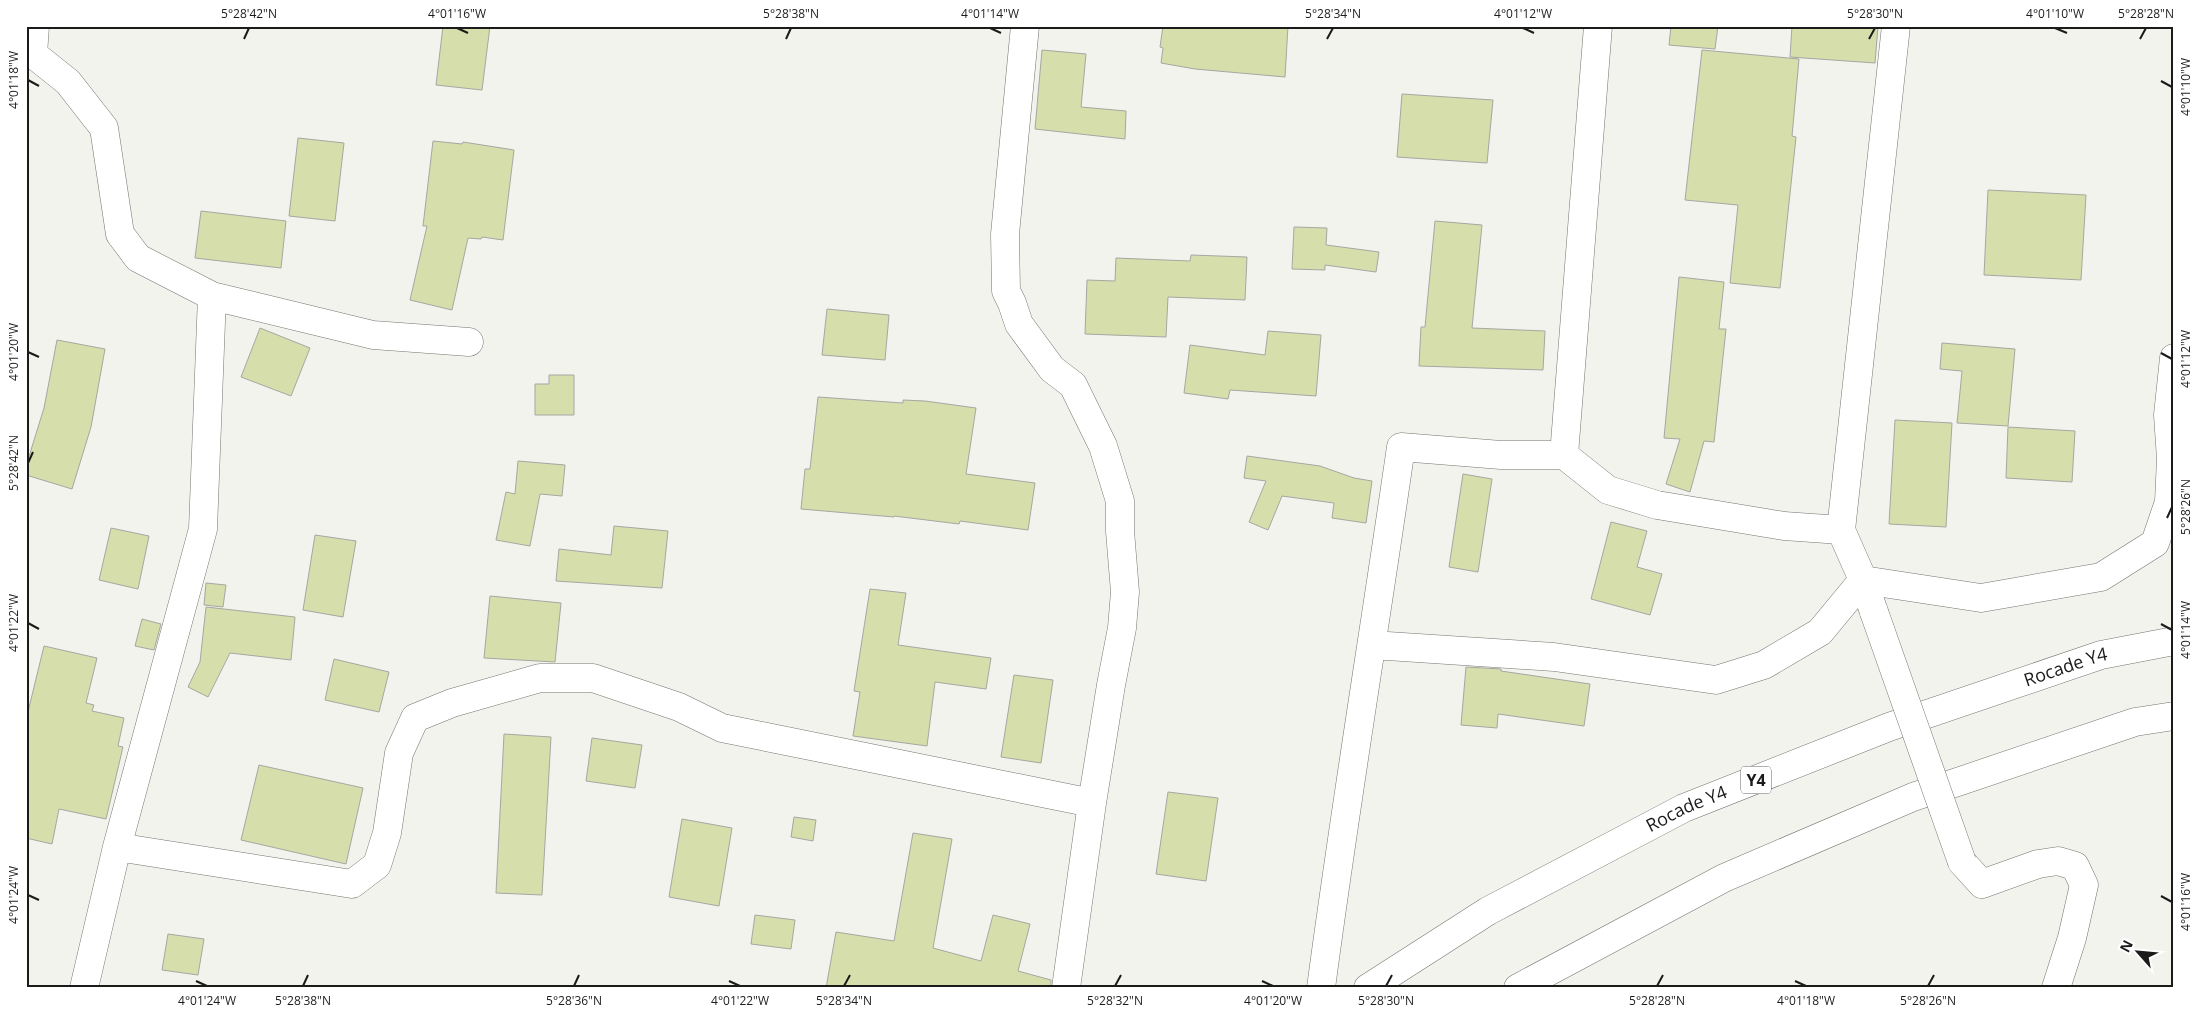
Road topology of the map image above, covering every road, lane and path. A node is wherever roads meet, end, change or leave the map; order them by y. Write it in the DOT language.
graph roads {
  1 [pos="34,26"];
  2 [pos="1025,26"];
  3 [pos="1598,26"];
  4 [pos="1896,26"];
  5 [pos="212,296"];
  6 [pos="469,342"];
  7 [pos="2174,358"];
  8 [pos="1564,455"];
  9 [pos="1841,530"];
  10 [pos="1864,580"];
  11 [pos="2174,641"];
  12 [pos="1372,645"];
  13 [pos="2174,716"];
  14 [pos="1092,803"];
  15 [pos="117,847"];
  16 [pos="84,988"];
  17 [pos="1066,988"];
  18 [pos="1321,988"];
  19 [pos="1368,988"];
  20 [pos="1518,988"];
  21 [pos="2056,988"];
  1 -- 5 [label="main road"];
  2 -- 14 [label="main road"];
  3 -- 8 [label="main road"];
  4 -- 9 [label="main road"];
  5 -- 6 [label="main road"];
  5 -- 15 [label="main road"];
  7 -- 10 [label="main road"];
  8 -- 9 [label="main road"];
  8 -- 12 [label="main road"];
  9 -- 10 [label="main road"];
  10 -- 12 [label="main road"];
  10 -- 21 [label="main road, bridge"];
  11 -- 19 [label="main road, Rocade Y4 / Y4"];
  12 -- 18 [label="main road"];
  13 -- 20 [label="main road"];
  14 -- 15 [label="main road"];
  14 -- 17 [label="main road"];
  15 -- 16 [label="main road"];
}
